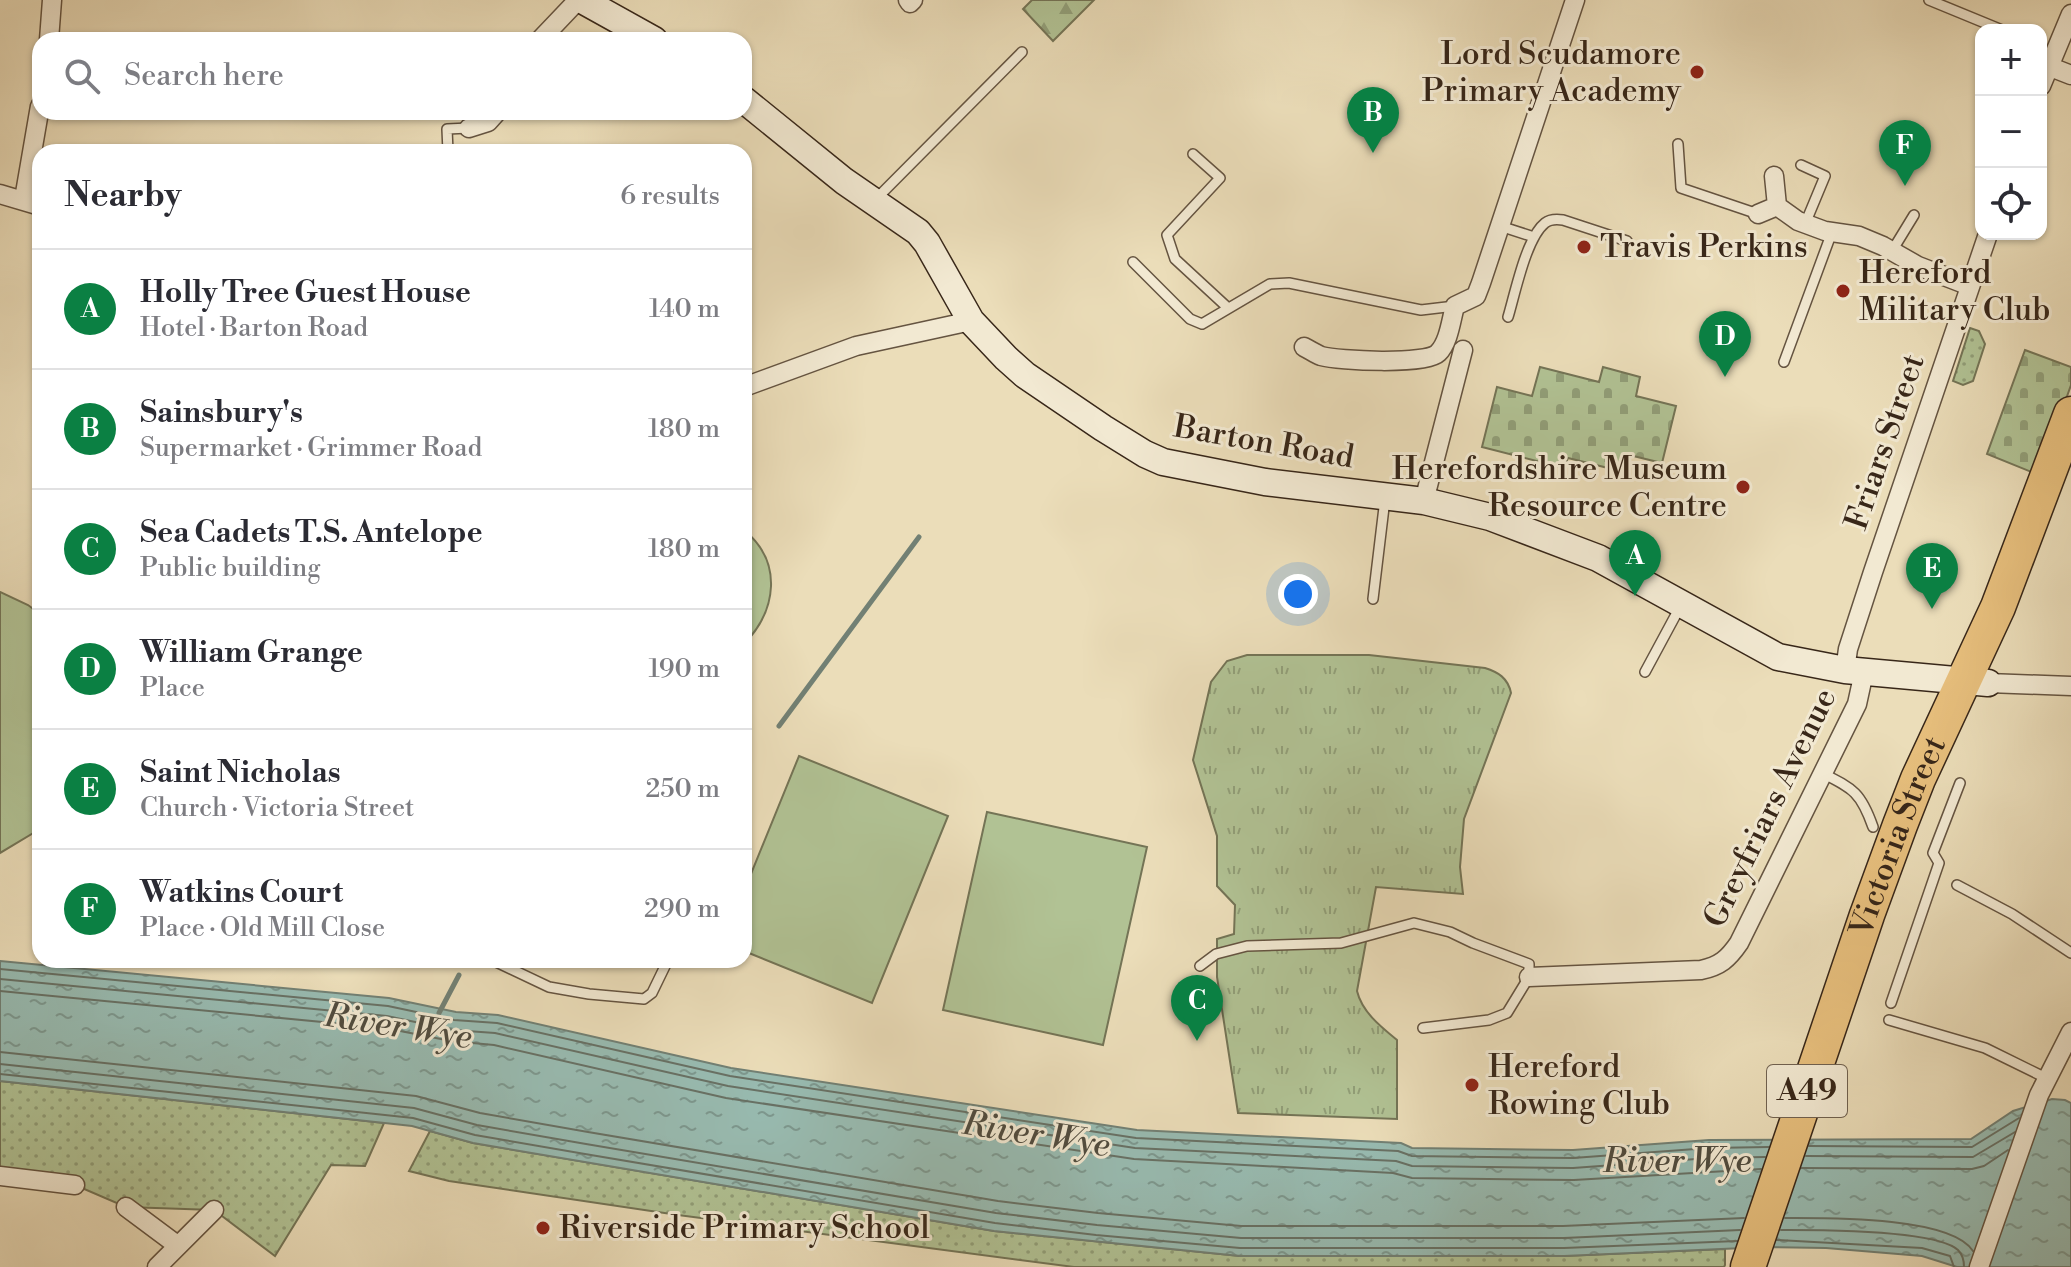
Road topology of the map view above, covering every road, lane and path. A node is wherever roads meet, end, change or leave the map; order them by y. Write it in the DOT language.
graph roads {
  1 [pos="52,0"];
  2 [pos="580,0"];
  3 [pos="1575,0"];
  4 [pos="1929,0"];
  5 [pos="2071,14"];
  6 [pos="1987,24"];
  7 [pos="50,32"];
  8 [pos="548,32"];
  9 [pos="639,32"];
  10 [pos="1022,52"];
  11 [pos="2051,55"];
  12 [pos="2047,67"];
  13 [pos="2071,75"];
  14 [pos="752,106"];
  15 [pos="39,120"];
  16 [pos="490,120"];
  17 [pos="469,128"];
  18 [pos="37,144"];
  19 [pos="448,144"];
  20 [pos="1678,144"];
  21 [pos="1193,154"];
  22 [pos="1801,165"];
  23 [pos="1774,176"];
  24 [pos="0,194"];
  25 [pos="874,200"];
  26 [pos="32,203"];
  27 [pos="1777,206"];
  28 [pos="1758,214"];
  29 [pos="1914,215"];
  30 [pos="1805,224"];
  31 [pos="1500,226"];
  32 [pos="1832,232"];
  33 [pos="1534,237"];
  34 [pos="1986,240"];
  35 [pos="1627,241"];
  36 [pos="1892,251"];
  37 [pos="1133,262"];
  38 [pos="1970,286"];
  39 [pos="1455,306"];
  40 [pos="1227,307"];
  41 [pos="1508,317"];
  42 [pos="971,321"];
  43 [pos="1304,347"];
  44 [pos="1463,350"];
  45 [pos="1784,362"];
  46 [pos="752,384"];
  47 [pos="2071,414"];
  48 [pos="2071,475"];
  49 [pos="1386,497"];
  50 [pos="1424,501"];
  51 [pos="1373,599"];
  52 [pos="1681,604"];
  53 [pos="1854,671"];
  54 [pos="1645,672"];
  55 [pos="1976,682"];
  56 [pos="2071,686"];
  57 [pos="1822,773"];
  58 [pos="1960,783"];
  59 [pos="1873,827"];
  60 [pos="1957,885"];
  61 [pos="1876,918"];
  62 [pos="2071,953"];
  63 [pos="1200,966"];
  64 [pos="509,968"];
  65 [pos="664,968"];
  66 [pos="1529,977"];
  67 [pos="1891,1003"];
  68 [pos="1889,1020"];
  69 [pos="1423,1028"];
  70 [pos="2071,1032"];
  71 [pos="2043,1087"];
  72 [pos="0,1176"];
  73 [pos="75,1185"];
  74 [pos="126,1207"];
  75 [pos="214,1210"];
  76 [pos="177,1245"];
  77 [pos="157,1267"];
  78 [pos="1748,1267"];
  79 [pos="1770,1267"];
  80 [pos="1979,1267"];
  1 -- 7 [label="street"];
  2 -- 8 [label="street"];
  2 -- 9 [label="street"];
  3 -- 31 [label="street"];
  4 -- 6 [label="lane"];
  5 -- 11 [label="street"];
  10 -- 25 [label="lane"];
  11 -- 12 [label="street"];
  11 -- 13 [label="street"];
  14 -- 25 [label="street, Barton Road"];
  15 -- 18 [label="street"];
  16 -- 17 [label="street"];
  17 -- 19 [label="lane"];
  20 -- 28 [label="lane"];
  21 -- 40 [label="lane"];
  22 -- 30 [label="lane"];
  23 -- 27 [label="street"];
  24 -- 26 [label="street"];
  25 -- 42 [label="street, Barton Road"];
  27 -- 28 [label="street"];
  27 -- 30 [label="street"];
  29 -- 36 [label="lane"];
  30 -- 32 [label="street"];
  31 -- 33 [label="lane"];
  31 -- 39 [label="street"];
  32 -- 36 [label="street"];
  32 -- 45 [label="lane"];
  33 -- 35 [label="lane"];
  33 -- 41 [label="lane"];
  34 -- 38 [label="street, Friars Street"];
  36 -- 38 [label="street"];
  37 -- 40 [label="lane"];
  38 -- 53 [label="street, Friars Street"];
  39 -- 40 [label="lane"];
  39 -- 43 [label="street"];
  42 -- 46 [label="street"];
  42 -- 49 [label="street, Barton Road"];
  44 -- 50 [label="street"];
  47 -- 55 [label="highway, Victoria Street / A49"];
  48 -- 55 [label="highway, Victoria Street / A49"];
  49 -- 50 [label="street, Barton Road"];
  49 -- 51 [label="lane"];
  50 -- 52 [label="street, Barton Road"];
  52 -- 53 [label="street, Barton Road"];
  52 -- 54 [label="lane"];
  53 -- 55 [label="street, Barton Road"];
  53 -- 57 [label="street, Greyfriars Avenue"];
  55 -- 56 [label="street"];
  55 -- 61 [label="highway, Victoria Street / A49"];
  57 -- 59 [label="lane"];
  57 -- 66 [label="street, Greyfriars Avenue"];
  58 -- 67 [label="lane"];
  60 -- 62 [label="lane"];
  61 -- 78 [label="highway, Victoria Street / A49"];
  61 -- 79 [label="highway, Victoria Street / A49"];
  63 -- 66 [label="lane"];
  64 -- 65 [label="lane"];
  66 -- 69 [label="lane"];
  68 -- 71 [label="lane"];
  70 -- 71 [label="street"];
  71 -- 80 [label="street"];
  72 -- 73 [label="street"];
  74 -- 76 [label="street"];
  75 -- 76 [label="street"];
  76 -- 77 [label="street"];
}
